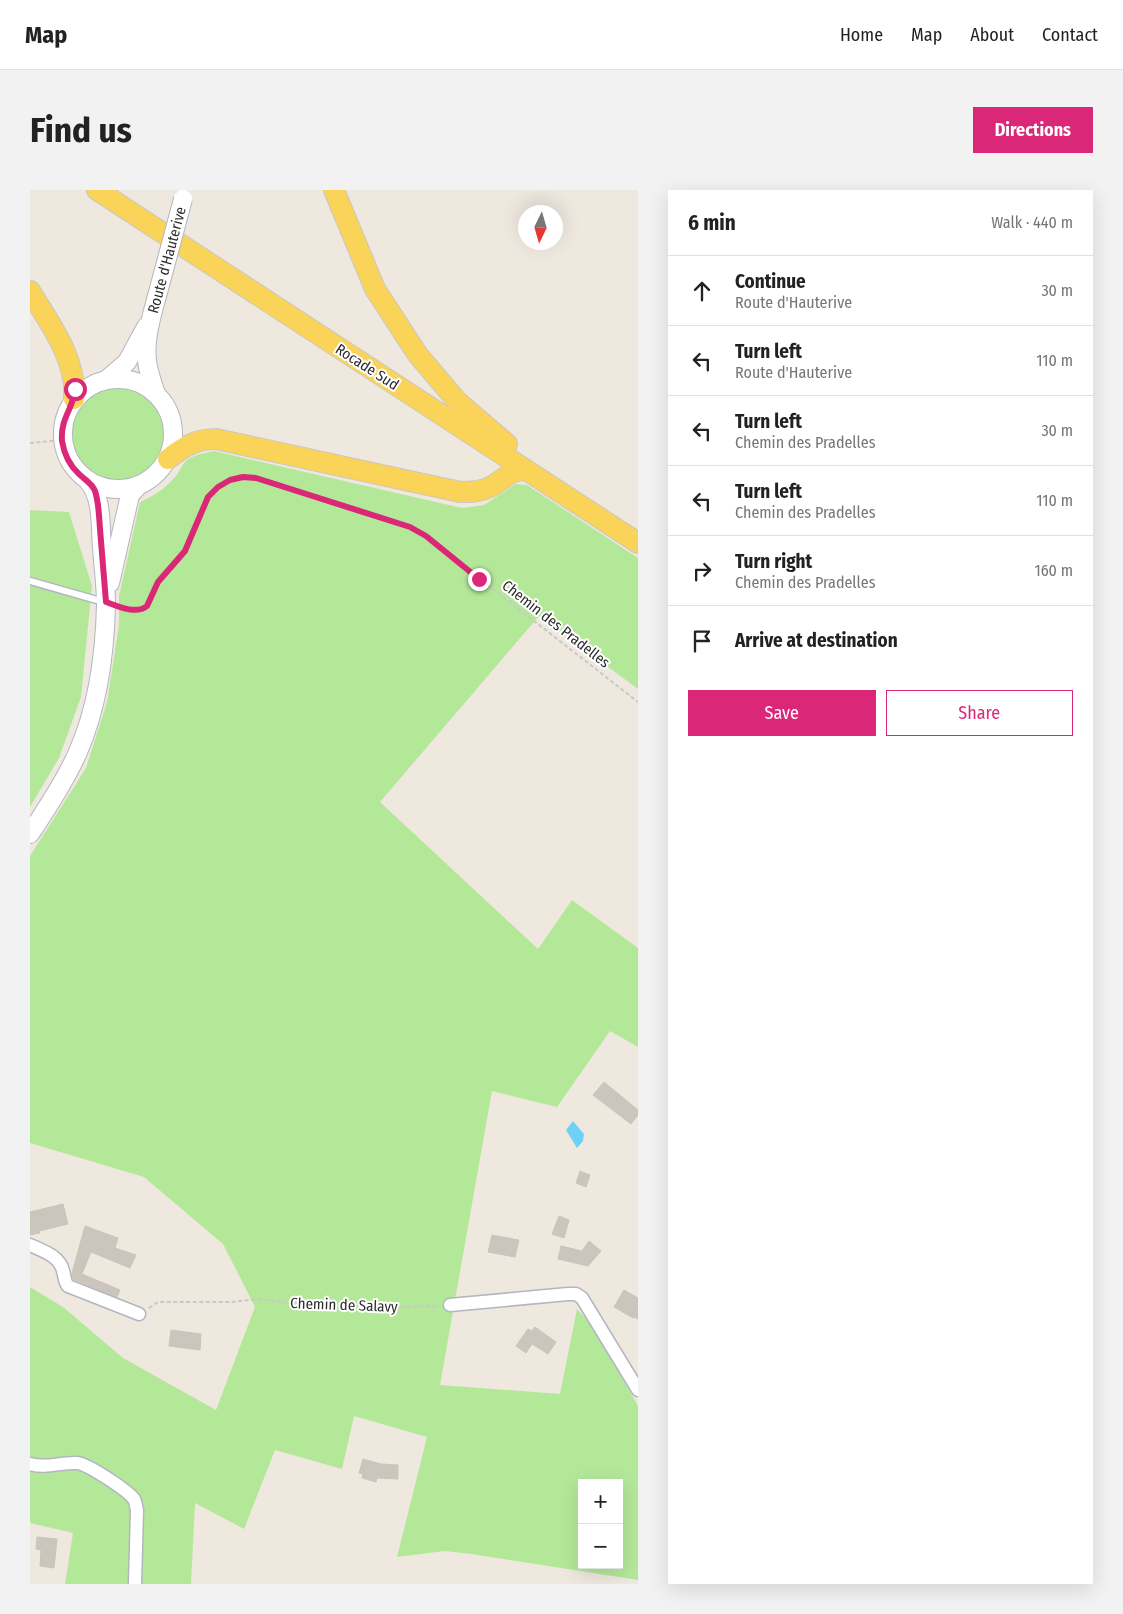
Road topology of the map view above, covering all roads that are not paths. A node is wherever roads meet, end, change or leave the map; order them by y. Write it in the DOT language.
graph roads {
  1 [pos="97,190"];
  2 [pos="334,190"];
  3 [pos="184,193"];
  4 [pos="30,291"];
  5 [pos="150,320"];
  6 [pos="106,380"];
  7 [pos="156,394"];
  8 [pos="74,399"];
  9 [pos="168,459"];
  10 [pos="526,470"];
  11 [pos="88,481"];
  12 [pos="138,486"];
  13 [pos="638,541"];
  14 [pos="30,581"];
  15 [pos="106,602"];
  16 [pos="30,834"];
  17 [pos="30,1245"];
  18 [pos="450,1305"];
  19 [pos="139,1314"];
  20 [pos="638,1390"];
  21 [pos="30,1464"];
  22 [pos="135,1584"];
  1 -- 10 [label="main road, Rocade Sud"];
  2 -- 13 [label="main road"];
  3 -- 5 [label="street, Route d'Hauterive, bridge"];
  4 -- 8 [label="main road"];
  5 -- 6 [label="street, Route d'Hauterive"];
  5 -- 7 [label="street, Route d'Hauterive"];
  6 -- 7 [label="street, Route d'Hauterive"];
  6 -- 8 [label="street, Route d'Hauterive"];
  7 -- 9 [label="street, Route d'Hauterive"];
  8 -- 11 [label="street, Route d'Hauterive"];
  9 -- 10 [label="main road"];
  9 -- 12 [label="street, Route d'Hauterive"];
  10 -- 13 [label="main road, Rocade Sud"];
  11 -- 12 [label="street, Route d'Hauterive"];
  11 -- 15 [label="street, Route d'Hauterive"];
  12 -- 15 [label="street, Route d'Hauterive"];
  14 -- 15 [label="lane"];
  15 -- 16 [label="street, Route d'Hauterive"];
  17 -- 19 [label="street"];
  18 -- 20 [label="street"];
  21 -- 22 [label="street"];
}
